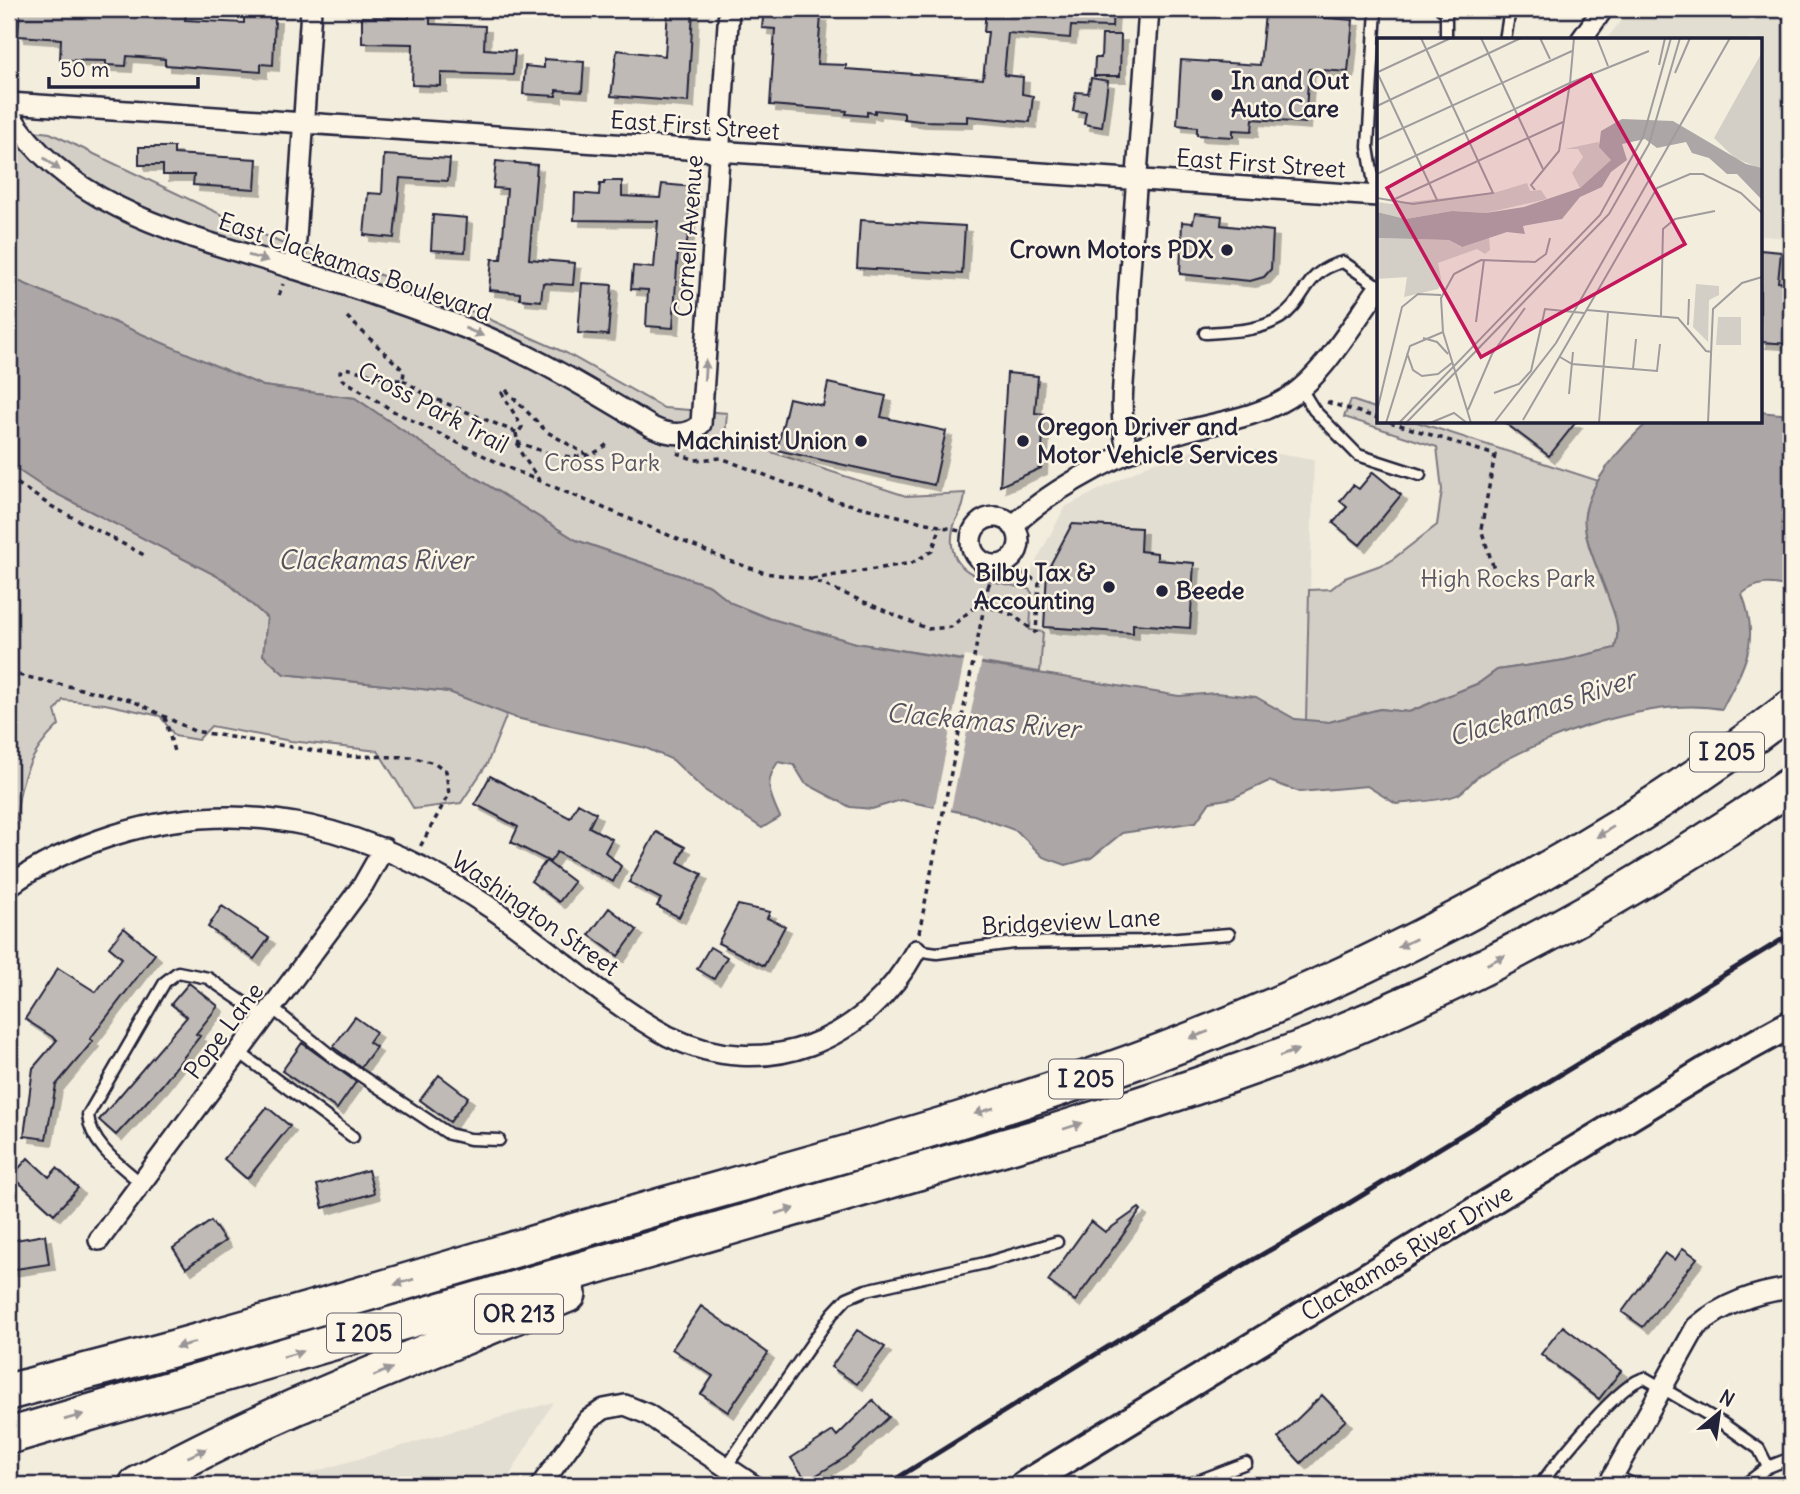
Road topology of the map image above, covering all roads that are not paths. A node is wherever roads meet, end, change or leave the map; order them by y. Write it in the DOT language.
graph roads {
  1 [pos="311,9"];
  2 [pos="729,9"];
  3 [pos="1149,9"];
  4 [pos="1377,9"];
  5 [pos="1441,9"];
  6 [pos="1510,9"];
  7 [pos="1604,9"];
  8 [pos="1446,38"];
  9 [pos="1505,38"];
  10 [pos="1582,38"];
  11 [pos="9,103"];
  12 [pos="9,113"];
  13 [pos="303,124"];
  14 [pos="1373,145"];
  15 [pos="719,153"];
  16 [pos="1136,180"];
  17 [pos="1377,196"];
  18 [pos="294,269"];
  19 [pos="1377,287"];
  20 [pos="1377,289"];
  21 [pos="1205,333"];
  22 [pos="1301,389"];
  23 [pos="701,424"];
  24 [pos="1128,453"];
  25 [pos="1420,475"];
  26 [pos="1013,526"];
  27 [pos="1791,708"];
  28 [pos="1791,785"];
  29 [pos="384,848"];
  30 [pos="9,886"];
  31 [pos="1229,934"];
  32 [pos="917,942"];
  33 [pos="268,1013"];
  34 [pos="1791,1024"];
  35 [pos="239,1052"];
  36 [pos="352,1138"];
  37 [pos="499,1139"];
  38 [pos="141,1183"];
  39 [pos="719,1230"];
  40 [pos="99,1240"];
  41 [pos="1057,1242"];
  42 [pos="1791,1288"];
  43 [pos="68,1375"];
  44 [pos="9,1380"];
  45 [pos="1662,1388"];
  46 [pos="9,1392"];
  47 [pos="9,1436"];
  48 [pos="1791,1458"];
  49 [pos="1246,1463"];
  50 [pos="726,1467"];
  51 [pos="1768,1467"];
  52 [pos="1610,1480"];
  53 [pos="136,1485"];
  54 [pos="541,1485"];
  55 [pos="753,1485"];
  56 [pos="1024,1485"];
  57 [pos="1138,1485"];
  58 [pos="1539,1485"];
  59 [pos="1634,1485"];
  60 [pos="1744,1485"];
  1 -- 13 [label="street"];
  2 -- 15 [label="street, Cornell Avenue"];
  3 -- 16 [label="street"];
  4 -- 14 [label="lane"];
  5 -- 8 [label="lane"];
  6 -- 9 [label="lane"];
  7 -- 10 [label="street"];
  11 -- 13 [label="street, East First Street"];
  12 -- 18 [label="street, East Clackamas Boulevard, one-way"];
  13 -- 15 [label="street, East First Street"];
  13 -- 18 [label="street"];
  14 -- 17 [label="lane"];
  15 -- 16 [label="street, East First Street"];
  23 -- 15 [label="street, Cornell Avenue, one-way"];
  16 -- 17 [label="street, East First Street"];
  16 -- 24 [label="street"];
  18 -- 23 [label="street, East Clackamas Boulevard, one-way"];
  19 -- 21 [label="lane"];
  20 -- 22 [label="street"];
  22 -- 24 [label="street"];
  22 -- 25 [label="lane"];
  24 -- 26 [label="street"];
  26 -- 26 [label="street"];
  27 -- 43 [label="highway, I 205, one-way"];
  39 -- 28 [label="highway, I 205, one-way"];
  29 -- 30 [label="street, Washington Street"];
  29 -- 32 [label="street, Washington Street"];
  29 -- 33 [label="street, Pope Lane"];
  31 -- 32 [label="lane, Bridgeview Lane"];
  33 -- 35 [label="street, Pope Lane"];
  33 -- 37 [label="lane"];
  33 -- 38 [label="lane"];
  34 -- 56 [label="main road, Clackamas River Drive"];
  35 -- 36 [label="lane"];
  35 -- 38 [label="street, Pope Lane"];
  38 -- 40 [label="street, Pope Lane"];
  47 -- 39 [label="highway, I 205, one-way"];
  53 -- 39 [label="highway, OR 213, one-way"];
  41 -- 50 [label="lane"];
  42 -- 45 [label="street"];
  43 -- 44 [label="highway"];
  43 -- 46 [label="highway, I 205"];
  45 -- 51 [label="lane"];
  45 -- 52 [label="street"];
  45 -- 58 [label="lane"];
  48 -- 51 [label="lane"];
  49 -- 57 [label="lane"];
  50 -- 54 [label="street"];
  50 -- 55 [label="street"];
  51 -- 60 [label="lane"];
  52 -- 59 [label="lane"];
}
